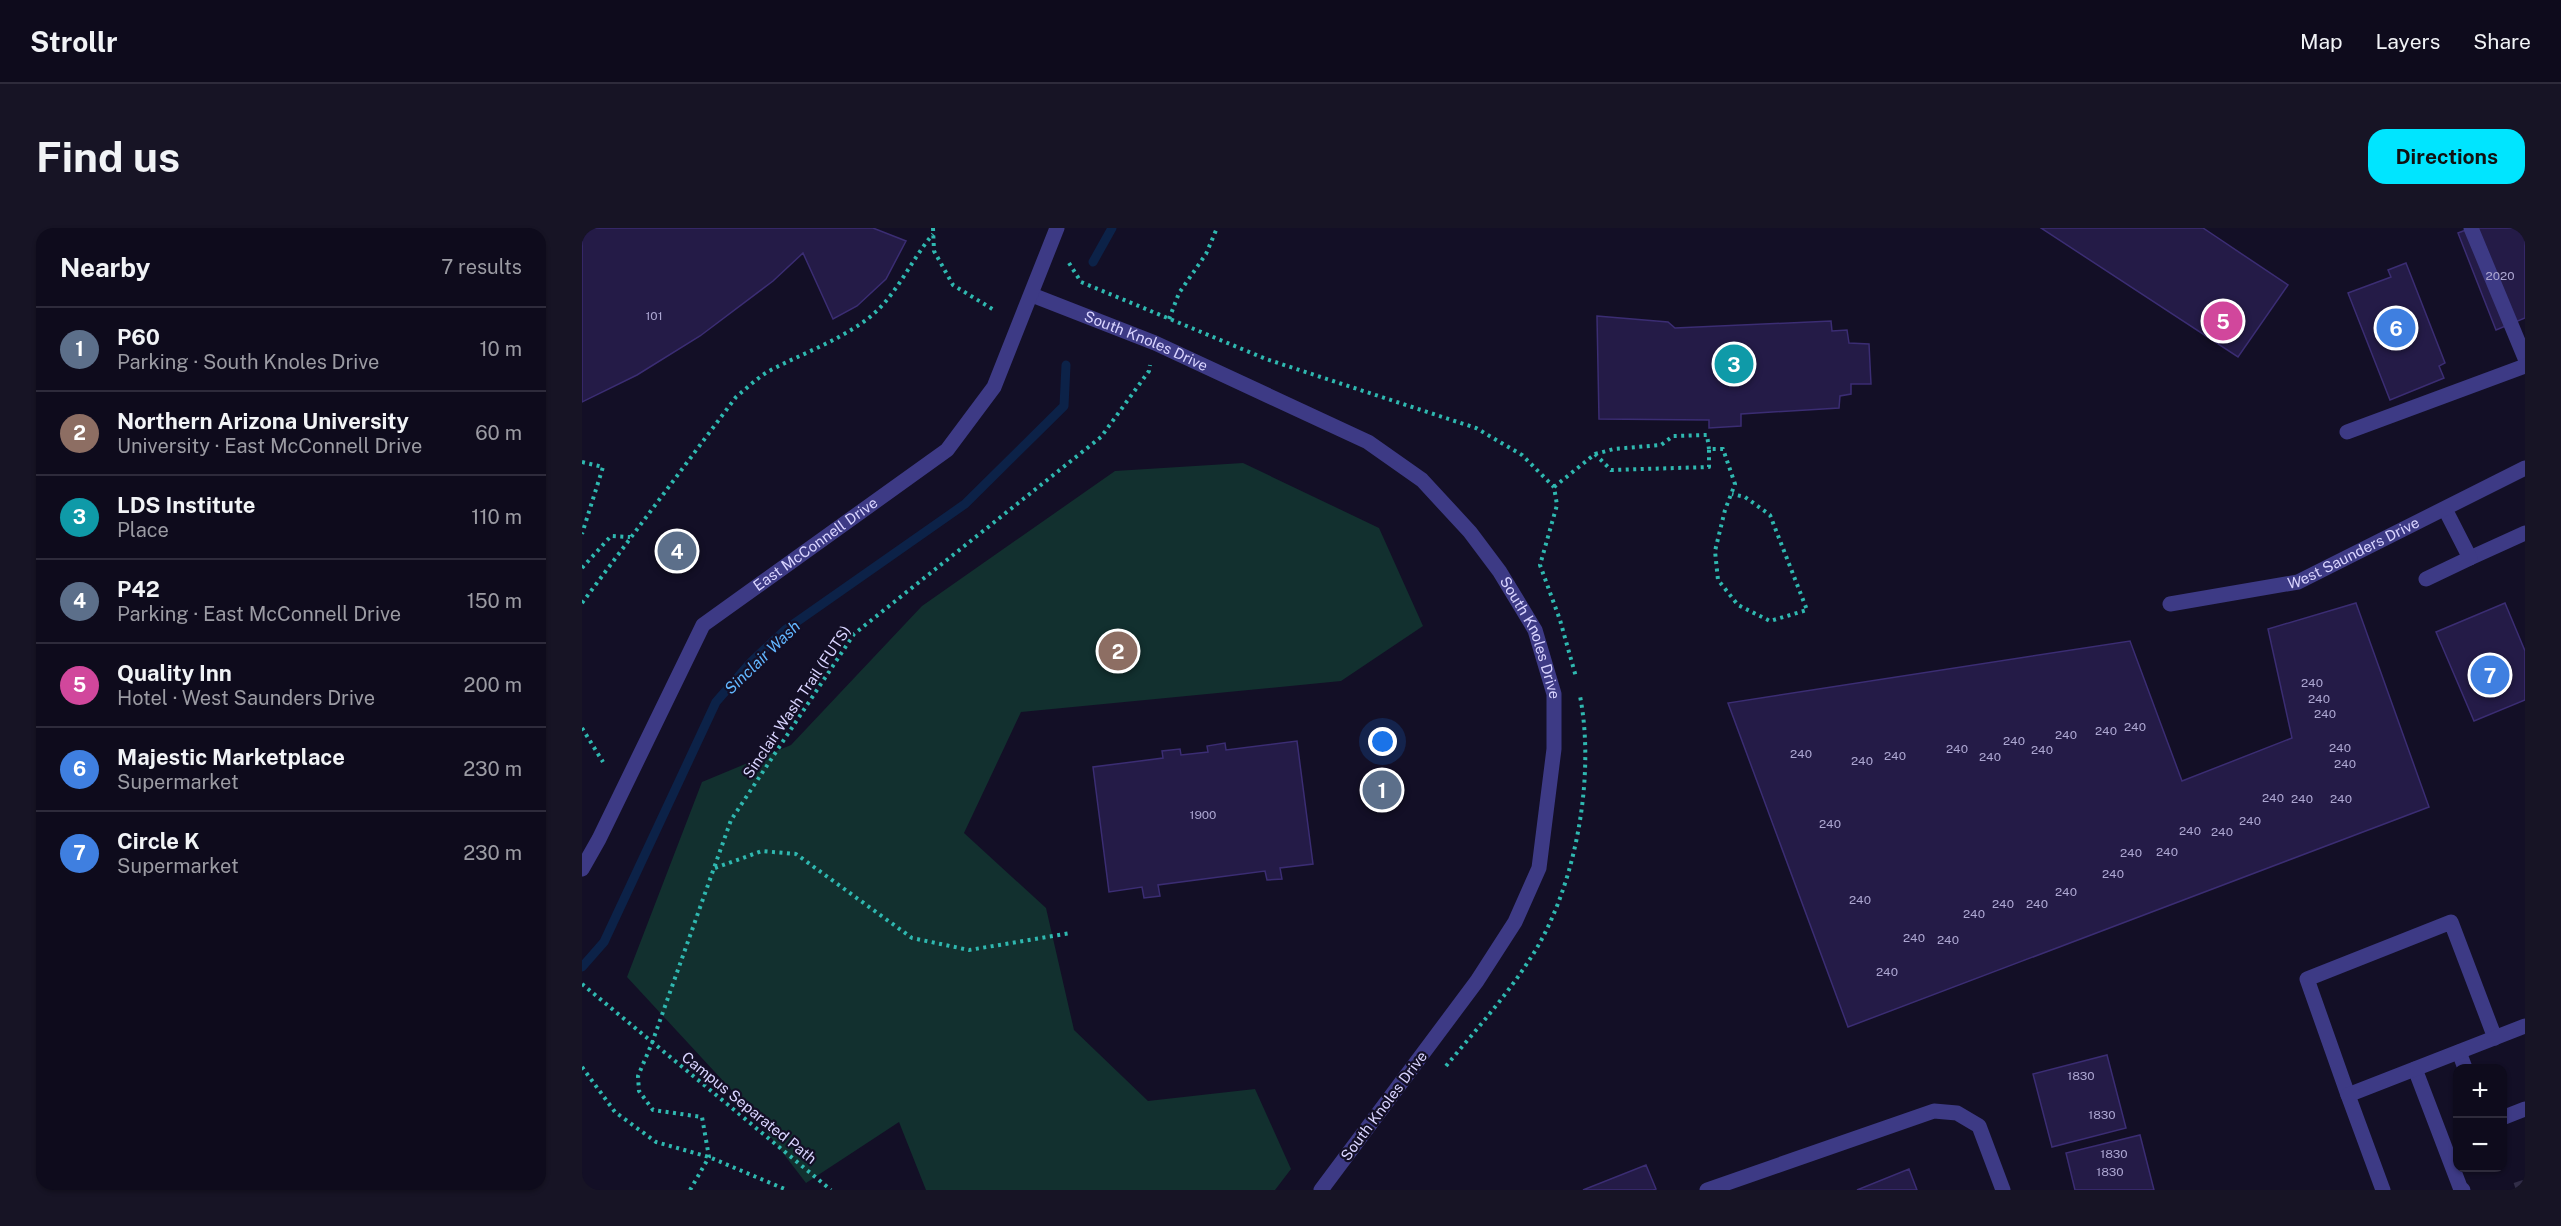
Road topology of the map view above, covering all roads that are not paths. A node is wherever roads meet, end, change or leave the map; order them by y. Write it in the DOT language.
graph roads {
  1 [pos="1057,228"];
  2 [pos="2471,228"];
  3 [pos="1032,295"];
  4 [pos="2525,358"];
  5 [pos="2525,366"];
  6 [pos="2347,432"];
  7 [pos="2525,468"];
  8 [pos="2445,509"];
  9 [pos="2525,533"];
  10 [pos="2470,558"];
  11 [pos="2426,579"];
  12 [pos="2170,604"];
  13 [pos="582,869"];
  14 [pos="2525,1026"];
  15 [pos="2495,1038"];
  16 [pos="2459,1052"];
  17 [pos="2464,1064"];
  18 [pos="2415,1069"];
  19 [pos="2348,1095"];
  20 [pos="2525,1109"];
  21 [pos="2507,1116"];
  22 [pos="1321,1190"];
  23 [pos="1707,1190"];
  24 [pos="2003,1190"];
  25 [pos="2383,1190"];
  26 [pos="2463,1190"];
  1 -- 3 [label="street, East McConnell Drive"];
  2 -- 4 [label="street"];
  3 -- 13 [label="street, East McConnell Drive"];
  3 -- 22 [label="street, South Knoles Drive"];
  5 -- 6 [label="street"];
  7 -- 8 [label="street, West Saunders Drive"];
  8 -- 10 [label="street"];
  8 -- 12 [label="street, West Saunders Drive"];
  9 -- 10 [label="street"];
  10 -- 11 [label="street"];
  14 -- 15 [label="street"];
  15 -- 16 [label="street"];
  15 -- 19 [label="street"];
  16 -- 17 [label="street"];
  16 -- 18 [label="street"];
  18 -- 19 [label="street"];
  18 -- 26 [label="street"];
  19 -- 25 [label="street"];
  20 -- 21 [label="street"];
  23 -- 24 [label="street"];
}
